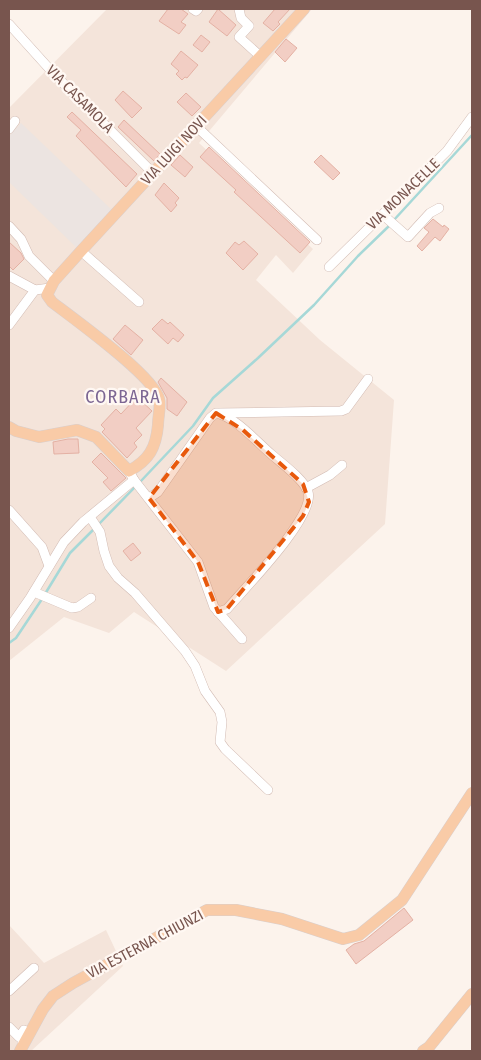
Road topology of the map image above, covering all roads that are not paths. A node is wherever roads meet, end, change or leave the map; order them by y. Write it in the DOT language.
graph roads {
  1 [pos="193,9"];
  2 [pos="198,9"];
  3 [pos="239,9"];
  4 [pos="304,9"];
  5 [pos="9,24"];
  6 [pos="260,56"];
  7 [pos="472,117"];
  8 [pos="15,121"];
  9 [pos="196,126"];
  10 [pos="9,129"];
  11 [pos="153,173"];
  12 [pos="439,208"];
  13 [pos="383,215"];
  14 [pos="9,226"];
  15 [pos="317,240"];
  16 [pos="81,251"];
  17 [pos="330,267"];
  18 [pos="9,276"];
  19 [pos="51,288"];
  20 [pos="34,290"];
  21 [pos="139,302"];
  22 [pos="9,325"];
  23 [pos="368,379"];
  24 [pos="219,414"];
  25 [pos="9,428"];
  26 [pos="342,464"];
  27 [pos="132,475"];
  28 [pos="306,488"];
  29 [pos="149,498"];
  30 [pos="9,510"];
  31 [pos="90,517"];
  32 [pos="49,566"];
  33 [pos="41,595"];
  34 [pos="91,598"];
  35 [pos="218,612"];
  36 [pos="9,628"];
  37 [pos="242,639"];
  38 [pos="268,790"];
  39 [pos="472,793"];
  40 [pos="34,968"];
  41 [pos="9,991"];
  42 [pos="472,994"];
  43 [pos="9,1028"];
  44 [pos="22,1047"];
  45 [pos="423,1051"];
  1 -- 2 [label="street"];
  3 -- 6 [label="street"];
  4 -- 6 [label="main road, VIA LUIGI NOVI"];
  5 -- 11 [label="street, VIA CASAMOLA"];
  6 -- 9 [label="main road, VIA LUIGI NOVI"];
  7 -- 13 [label="street, VIA MONACELLE"];
  8 -- 10 [label="street"];
  9 -- 11 [label="main road, VIA LUIGI NOVI"];
  9 -- 15 [label="street"];
  11 -- 16 [label="main road, VIA LUIGI NOVI"];
  12 -- 13 [label="street"];
  13 -- 17 [label="street, VIA MONACELLE"];
  14 -- 19 [label="street"];
  16 -- 19 [label="main road, VIA LUIGI NOVI"];
  16 -- 21 [label="street"];
  18 -- 20 [label="street"];
  19 -- 20 [label="street"];
  19 -- 27 [label="main road"];
  20 -- 22 [label="street"];
  23 -- 24 [label="street"];
  24 -- 28 [label="street"];
  24 -- 29 [label="street"];
  25 -- 27 [label="main road"];
  26 -- 28 [label="street"];
  27 -- 29 [label="street"];
  27 -- 31 [label="street"];
  28 -- 35 [label="street"];
  29 -- 35 [label="street"];
  30 -- 32 [label="street"];
  31 -- 32 [label="street"];
  31 -- 38 [label="street"];
  32 -- 33 [label="street"];
  33 -- 34 [label="street"];
  33 -- 36 [label="street"];
  35 -- 37 [label="street"];
  39 -- 44 [label="main road, VIA ESTERNA CHIUNZI"];
  40 -- 41 [label="street"];
  42 -- 45 [label="main road"];
  43 -- 44 [label="street"];
}
